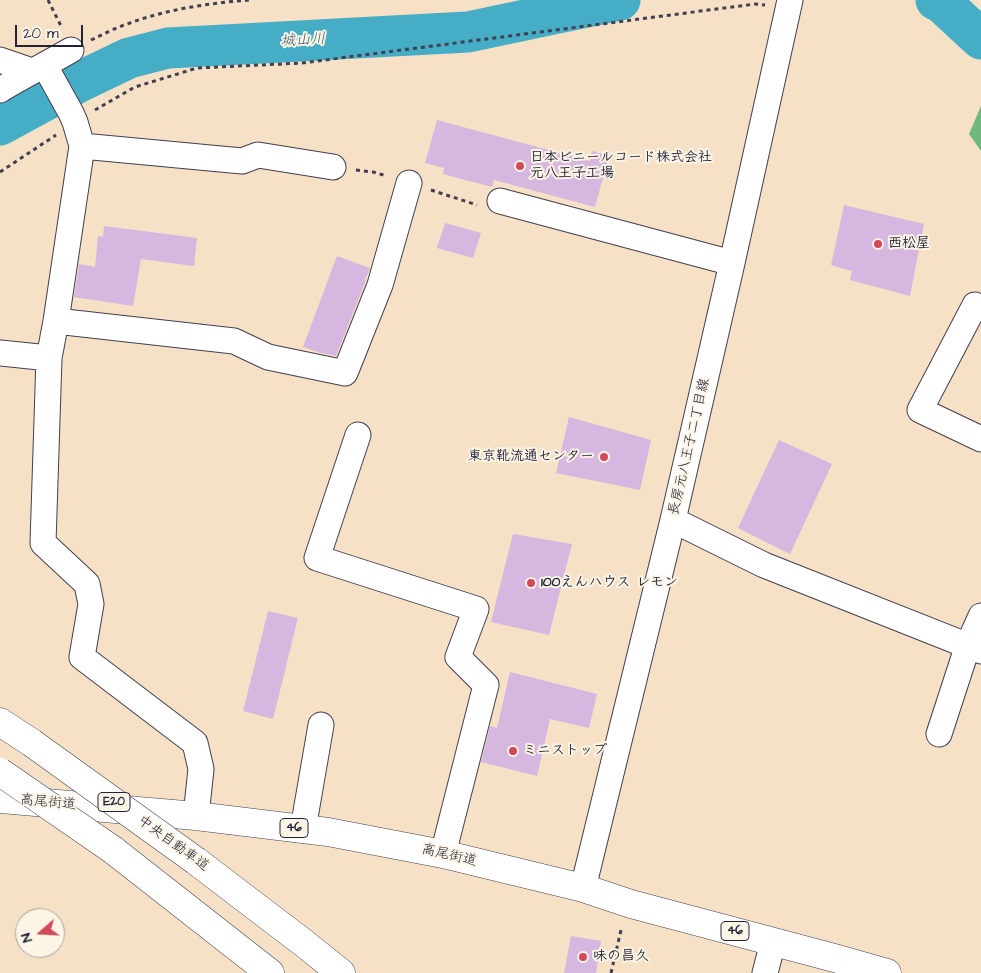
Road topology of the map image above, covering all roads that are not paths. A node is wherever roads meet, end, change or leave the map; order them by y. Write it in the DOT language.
graph roads {
  1 [pos="783,3"];
  2 [pos="71,50"];
  3 [pos="0,60"];
  4 [pos="42,70"];
  5 [pos="0,90"];
  6 [pos="82,146"];
  7 [pos="333,167"];
  8 [pos="408,183"];
  9 [pos="500,201"];
  10 [pos="732,263"];
  11 [pos="975,304"];
  12 [pos="56,321"];
  13 [pos="0,354"];
  14 [pos="49,358"];
  15 [pos="358,435"];
  16 [pos="981,439"];
  17 [pos="673,520"];
  18 [pos="981,616"];
  19 [pos="974,648"];
  20 [pos="0,722"];
  21 [pos="321,725"];
  22 [pos="939,734"];
  23 [pos="0,772"];
  24 [pos="0,799"];
  25 [pos="196,816"];
  26 [pos="303,829"];
  27 [pos="443,854"];
  28 [pos="583,888"];
  29 [pos="773,942"];
  30 [pos="270,973"];
  31 [pos="341,973"];
  32 [pos="765,973"];
  33 [pos="887,973"];
  1 -- 10 [label="street, 長房元八王子二丁目線"];
  2 -- 4 [label="street"];
  3 -- 4 [label="street"];
  4 -- 5 [label="street"];
  4 -- 6 [label="street"];
  6 -- 7 [label="street"];
  6 -- 12 [label="street"];
  8 -- 12 [label="street"];
  9 -- 10 [label="street"];
  10 -- 17 [label="street, 長房元八王子二丁目線"];
  11 -- 16 [label="street"];
  12 -- 14 [label="street"];
  13 -- 14 [label="street"];
  14 -- 25 [label="street"];
  15 -- 27 [label="street"];
  17 -- 19 [label="street"];
  17 -- 28 [label="street, 長房元八王子二丁目線"];
  18 -- 19 [label="street"];
  19 -- 22 [label="street"];
  20 -- 31 [label="main road, 中央自動車道 / E20, bridge"];
  21 -- 26 [label="street"];
  23 -- 30 [label="main road, bridge"];
  24 -- 25 [label="main road, 高尾街道 / 46"];
  25 -- 26 [label="main road, 高尾街道 / 46"];
  26 -- 27 [label="main road, 高尾街道 / 46"];
  27 -- 28 [label="main road, 高尾街道 / 46"];
  28 -- 29 [label="main road, 高尾街道 / 46"];
  29 -- 32 [label="street"];
  29 -- 33 [label="main road, 高尾街道 / 46"];
}
